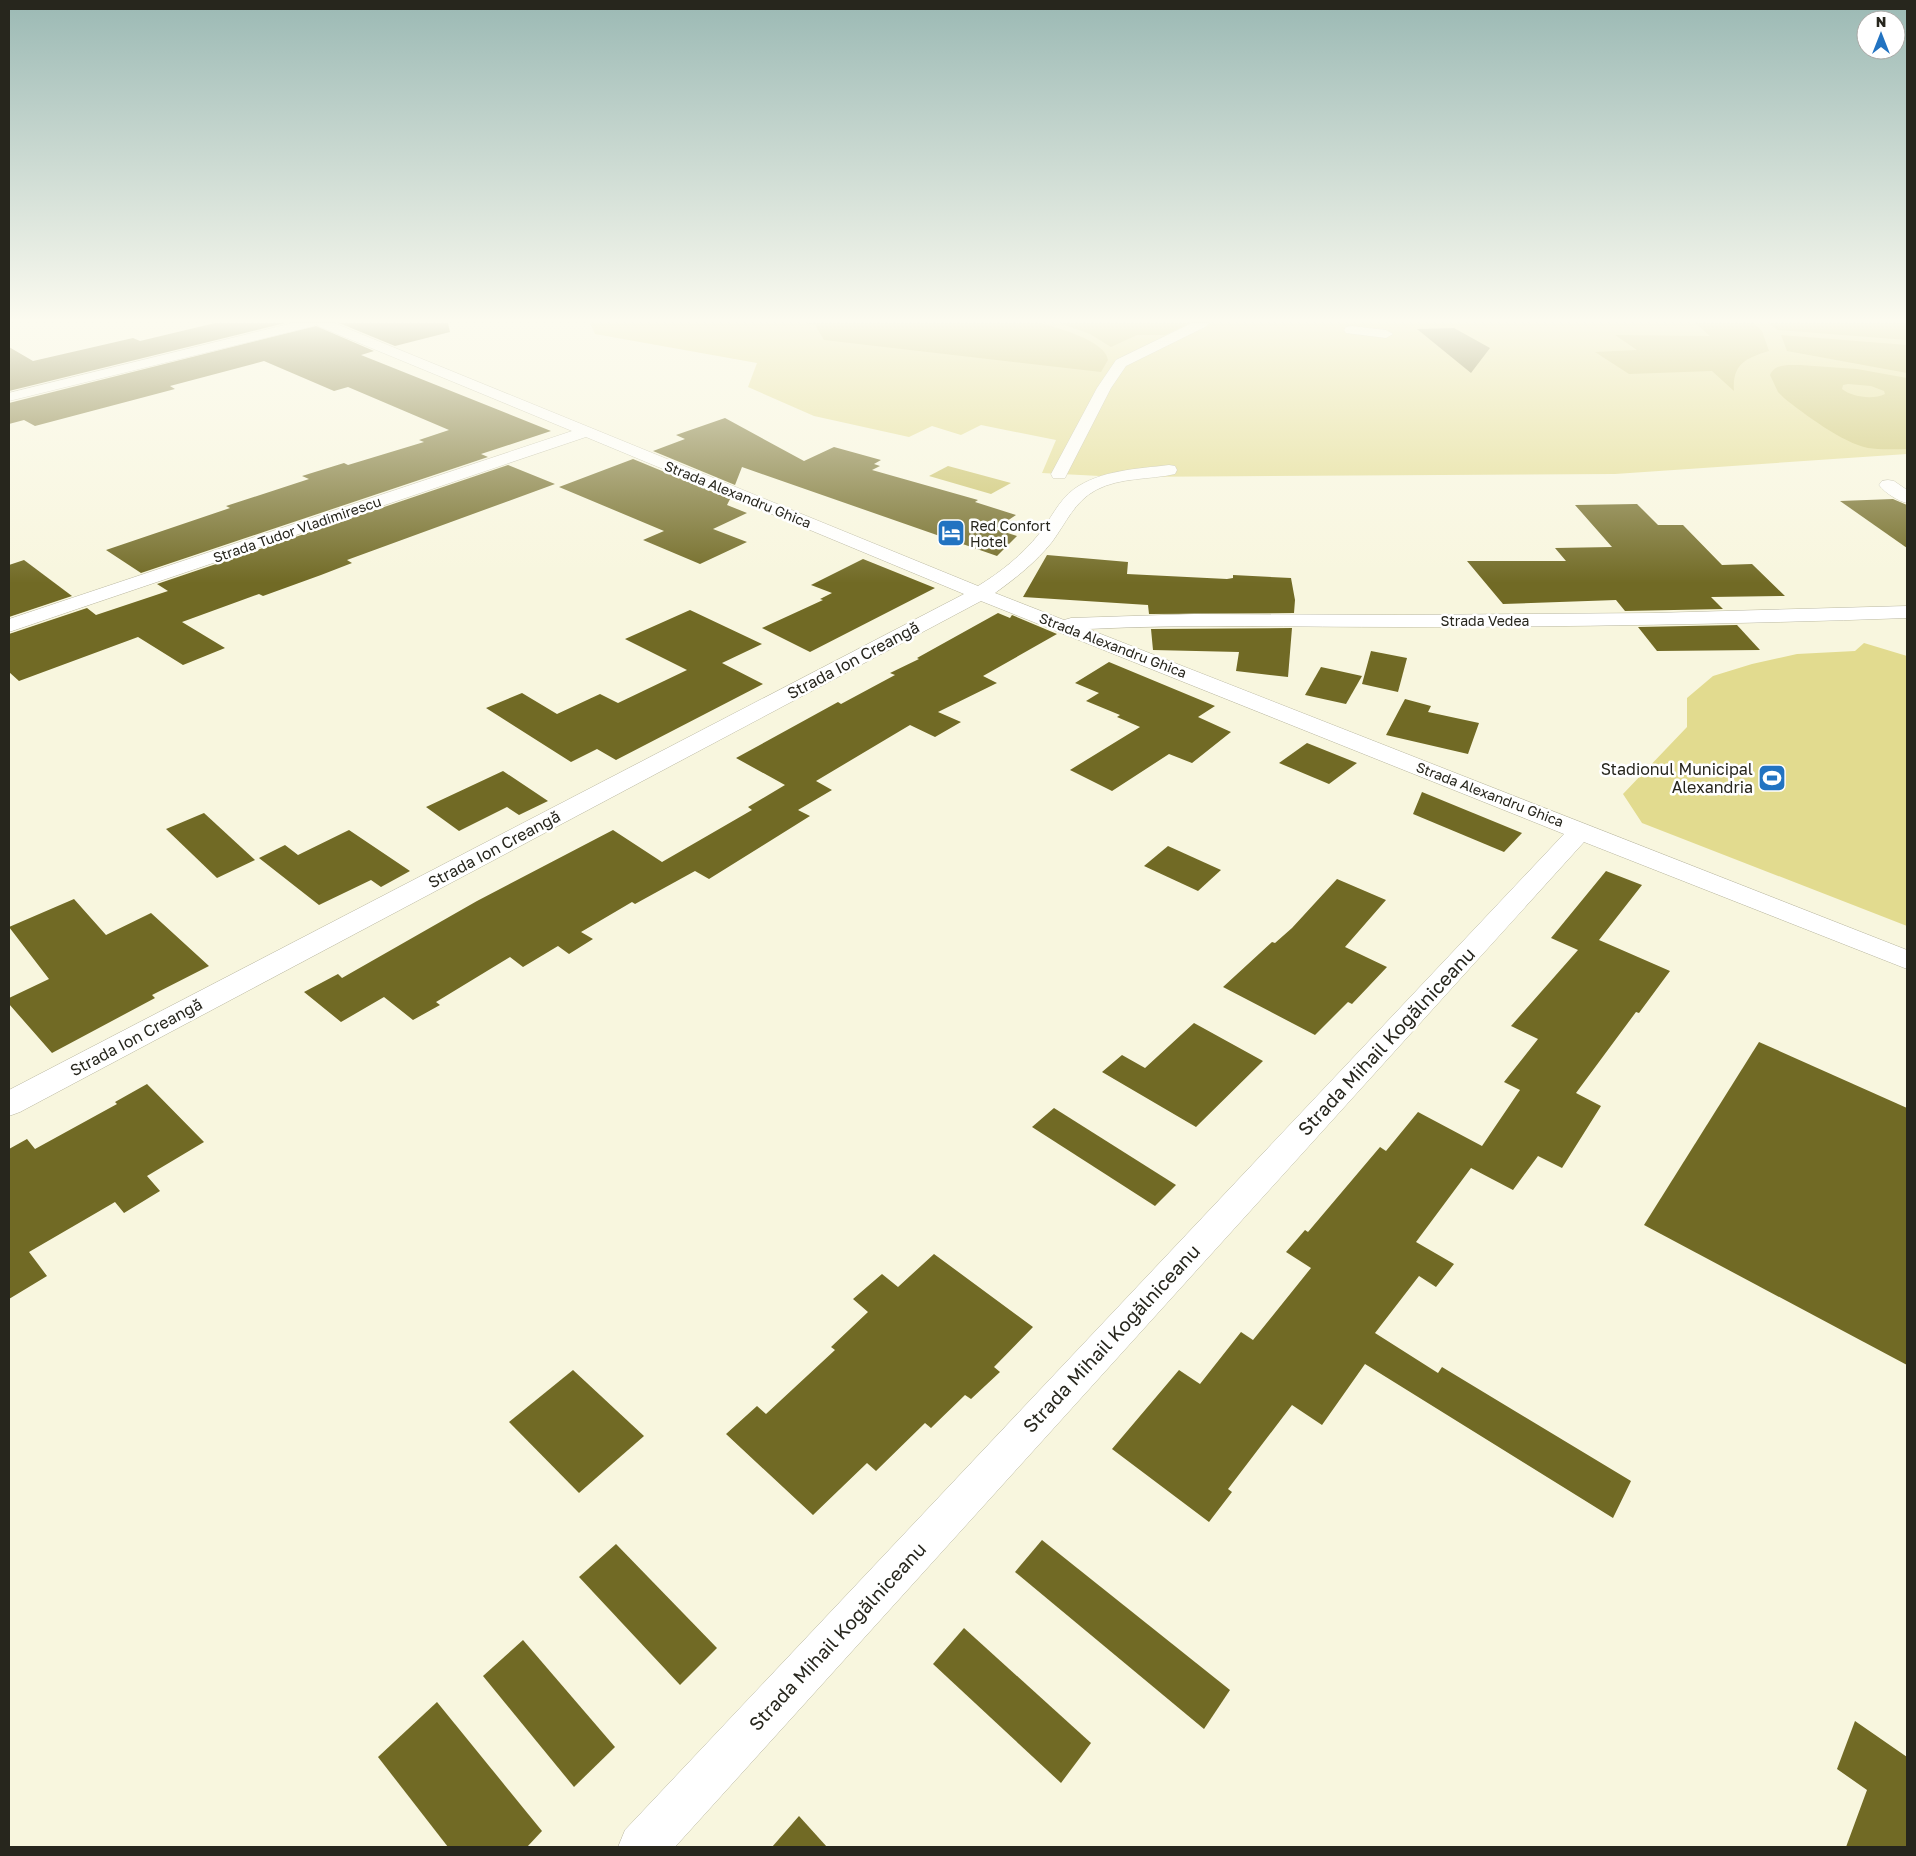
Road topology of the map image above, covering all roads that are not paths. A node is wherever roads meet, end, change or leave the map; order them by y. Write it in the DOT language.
graph roads {
  1 [pos="531,410"];
  2 [pos="1093,410"];
  3 [pos="585,432"];
  4 [pos="1169,470"];
  5 [pos="1059,474"];
  6 [pos="1888,485"];
  7 [pos="1907,498"];
  8 [pos="980,594"];
  9 [pos="1907,612"];
  10 [pos="1149,622"];
  11 [pos="1062,625"];
  12 [pos="9,626"];
  13 [pos="1128,651"];
  14 [pos="1581,830"];
  15 [pos="1907,960"];
  16 [pos="9,1104"];
  17 [pos="642,1847"];
  1 -- 3 [label="street, Strada Alexandru Ghica"];
  2 -- 5 [label="street"];
  3 -- 8 [label="street, Strada Alexandru Ghica"];
  3 -- 12 [label="street, Strada Tudor Vladimirescu"];
  4 -- 8 [label="street, Strada Ion Creangă"];
  6 -- 7 [label="street"];
  8 -- 11 [label="street, Strada Alexandru Ghica"];
  8 -- 16 [label="street, Strada Ion Creangă"];
  9 -- 10 [label="street, Strada Vedea"];
  10 -- 11 [label="street, Strada Vedea"];
  10 -- 13 [label="street"];
  11 -- 13 [label="street, Strada Alexandru Ghica"];
  13 -- 14 [label="street, Strada Alexandru Ghica"];
  14 -- 15 [label="street, Strada Alexandru Ghica"];
  14 -- 17 [label="street, Strada Mihail Kogălniceanu"];
}
